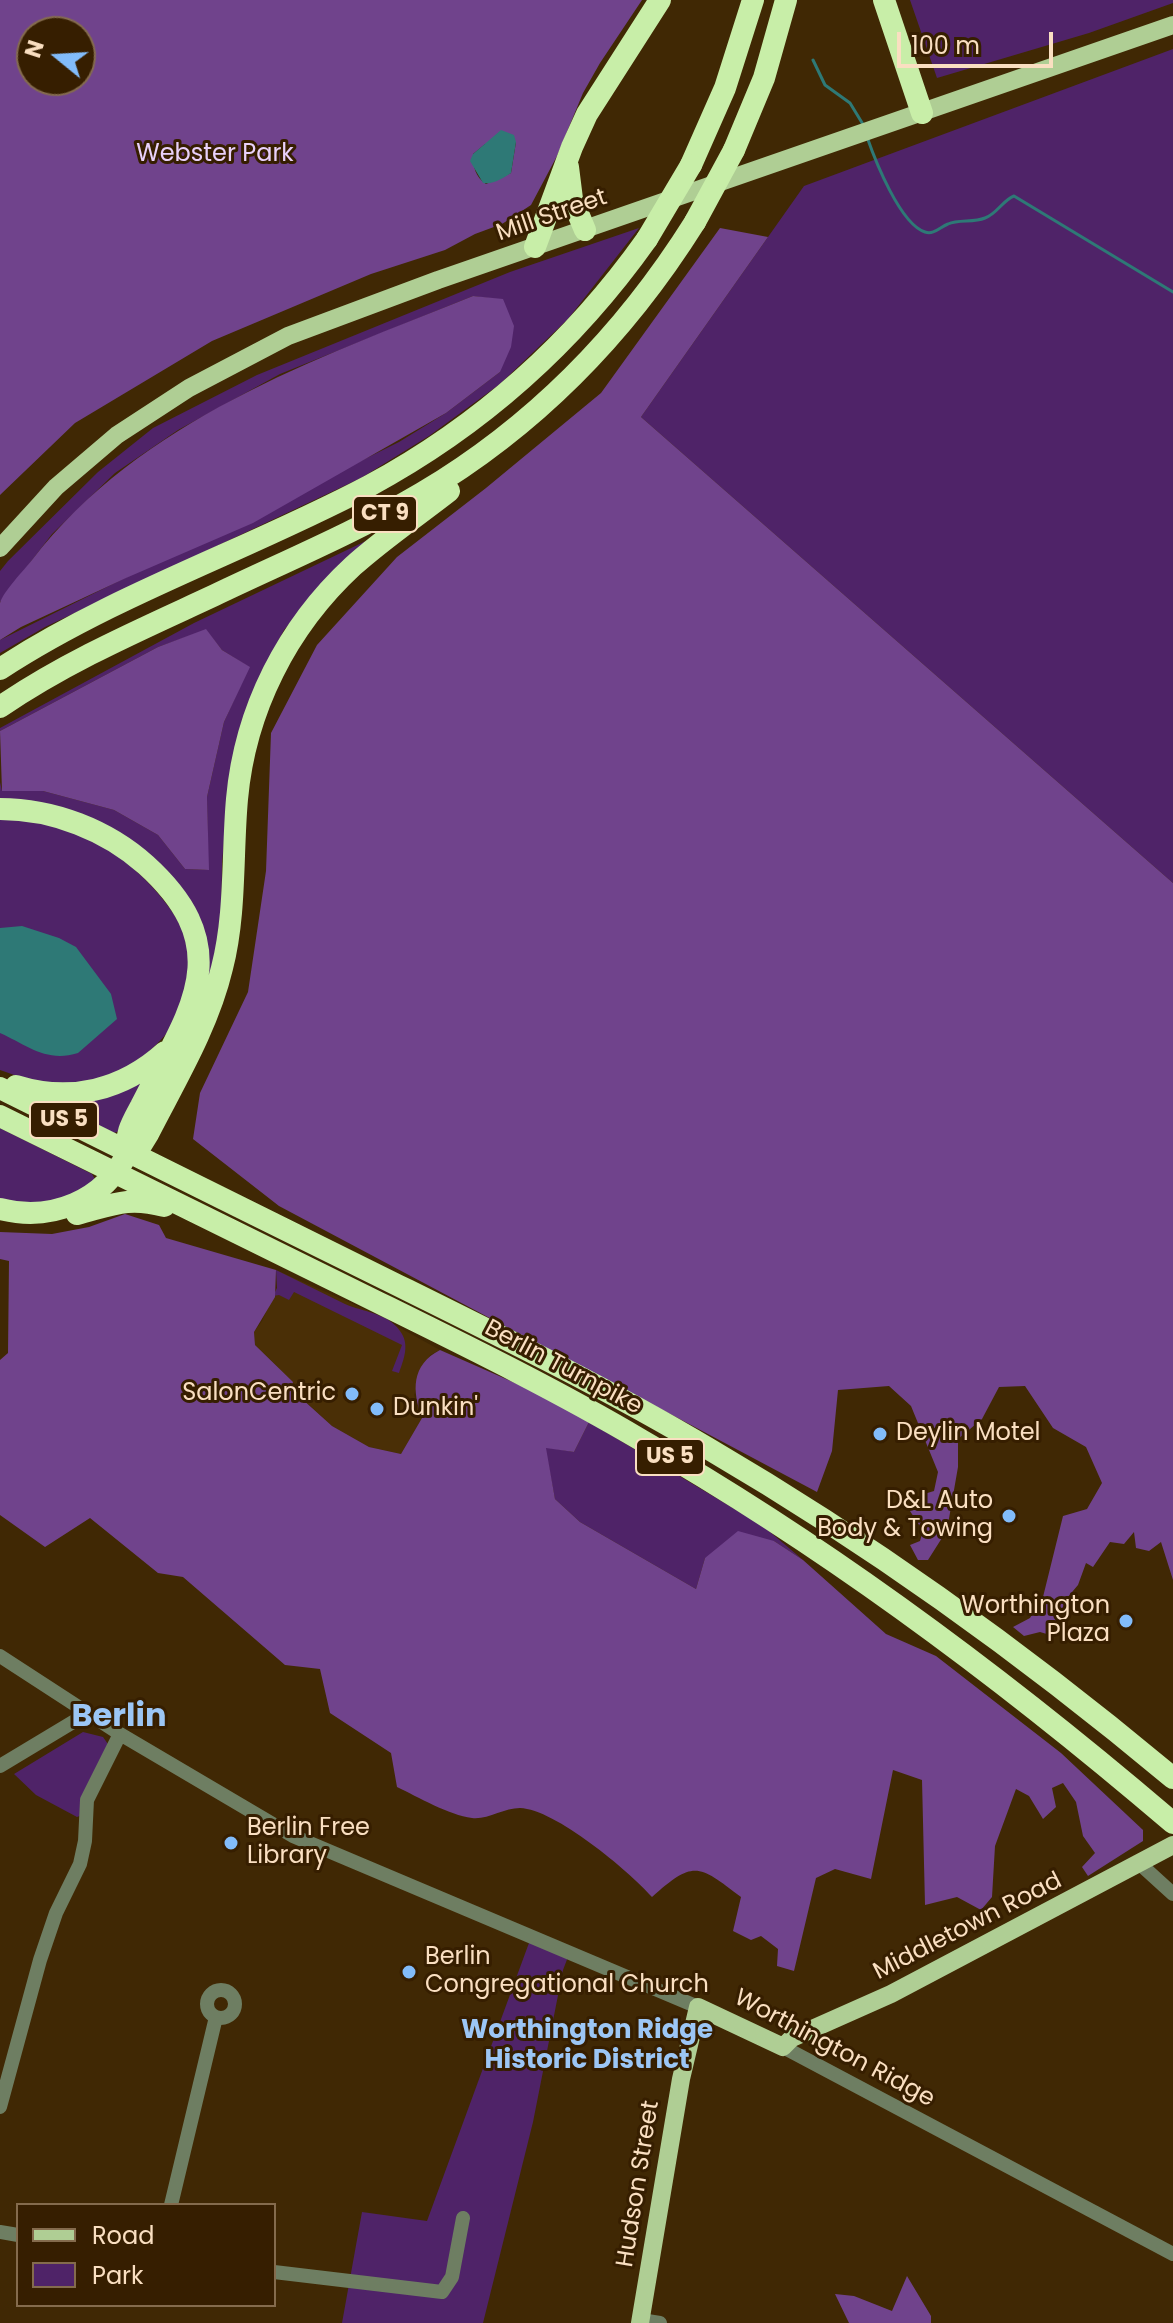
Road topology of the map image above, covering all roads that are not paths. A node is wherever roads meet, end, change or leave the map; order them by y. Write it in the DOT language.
graph roads {
  1 [pos="660,0"];
  2 [pos="753,0"];
  3 [pos="786,0"];
  4 [pos="884,0"];
  5 [pos="1173,25"];
  6 [pos="922,113"];
  7 [pos="568,158"];
  8 [pos="585,230"];
  9 [pos="535,247"];
  10 [pos="513,430"];
  11 [pos="0,548"];
  12 [pos="0,669"];
  13 [pos="0,707"];
  14 [pos="0,809"];
  15 [pos="174,1042"];
  16 [pos="0,1080"];
  17 [pos="0,1088"];
  18 [pos="0,1116"];
  19 [pos="128,1152"];
  20 [pos="116,1173"];
  21 [pos="0,1209"];
  22 [pos="57,1210"];
  23 [pos="198,1213"];
  24 [pos="0,1656"];
  25 [pos="88,1713"];
  26 [pos="120,1734"];
  27 [pos="0,1766"];
  28 [pos="1173,1778"];
  29 [pos="1173,1823"];
  30 [pos="1173,1845"];
  31 [pos="1140,1864"];
  32 [pos="1173,1894"];
  33 [pos="698,2007"];
  34 [pos="216,2017"];
  35 [pos="783,2047"];
  36 [pos="0,2107"];
  37 [pos="171,2203"];
  38 [pos="463,2218"];
  39 [pos="1173,2254"];
  40 [pos="276,2272"];
  41 [pos="640,2321"];
  42 [pos="660,2323"];
  1 -- 7 [label="highway"];
  2 -- 12 [label="highway, CT 9, bridge"];
  3 -- 10 [label="highway, CT 9, bridge"];
  4 -- 6 [label="highway"];
  5 -- 6 [label="main road, Mill Street"];
  6 -- 8 [label="main road, Mill Street"];
  7 -- 8 [label="highway"];
  7 -- 9 [label="highway"];
  8 -- 9 [label="main road, Mill Street"];
  9 -- 11 [label="main road, Mill Street"];
  10 -- 13 [label="highway, CT 9"];
  10 -- 19 [label="highway"];
  14 -- 15 [label="highway"];
  15 -- 16 [label="highway"];
  15 -- 19 [label="highway"];
  17 -- 19 [label="highway, Berlin Turnpike / US 5"];
  18 -- 20 [label="highway, Berlin Turnpike / US 5"];
  19 -- 20 [label="highway"];
  19 -- 28 [label="highway, Berlin Turnpike / US 5"];
  20 -- 22 [label="highway"];
  20 -- 23 [label="highway, Berlin Turnpike / US 5"];
  21 -- 22 [label="highway"];
  22 -- 23 [label="highway"];
  23 -- 29 [label="highway, Berlin Turnpike / US 5"];
  24 -- 25 [label="street, Worthington Ridge"];
  25 -- 26 [label="street, Worthington Ridge"];
  25 -- 27 [label="street"];
  26 -- 33 [label="street, Worthington Ridge"];
  26 -- 36 [label="street"];
  30 -- 31 [label="main road, Middletown Road"];
  31 -- 32 [label="street"];
  31 -- 35 [label="main road, Middletown Road"];
  33 -- 35 [label="main road, Worthington Ridge"];
  33 -- 41 [label="main road, Hudson Street"];
  34 -- 37 [label="street"];
  35 -- 39 [label="street, Worthington Ridge"];
  38 -- 40 [label="street"];
  41 -- 42 [label="street"];
}
